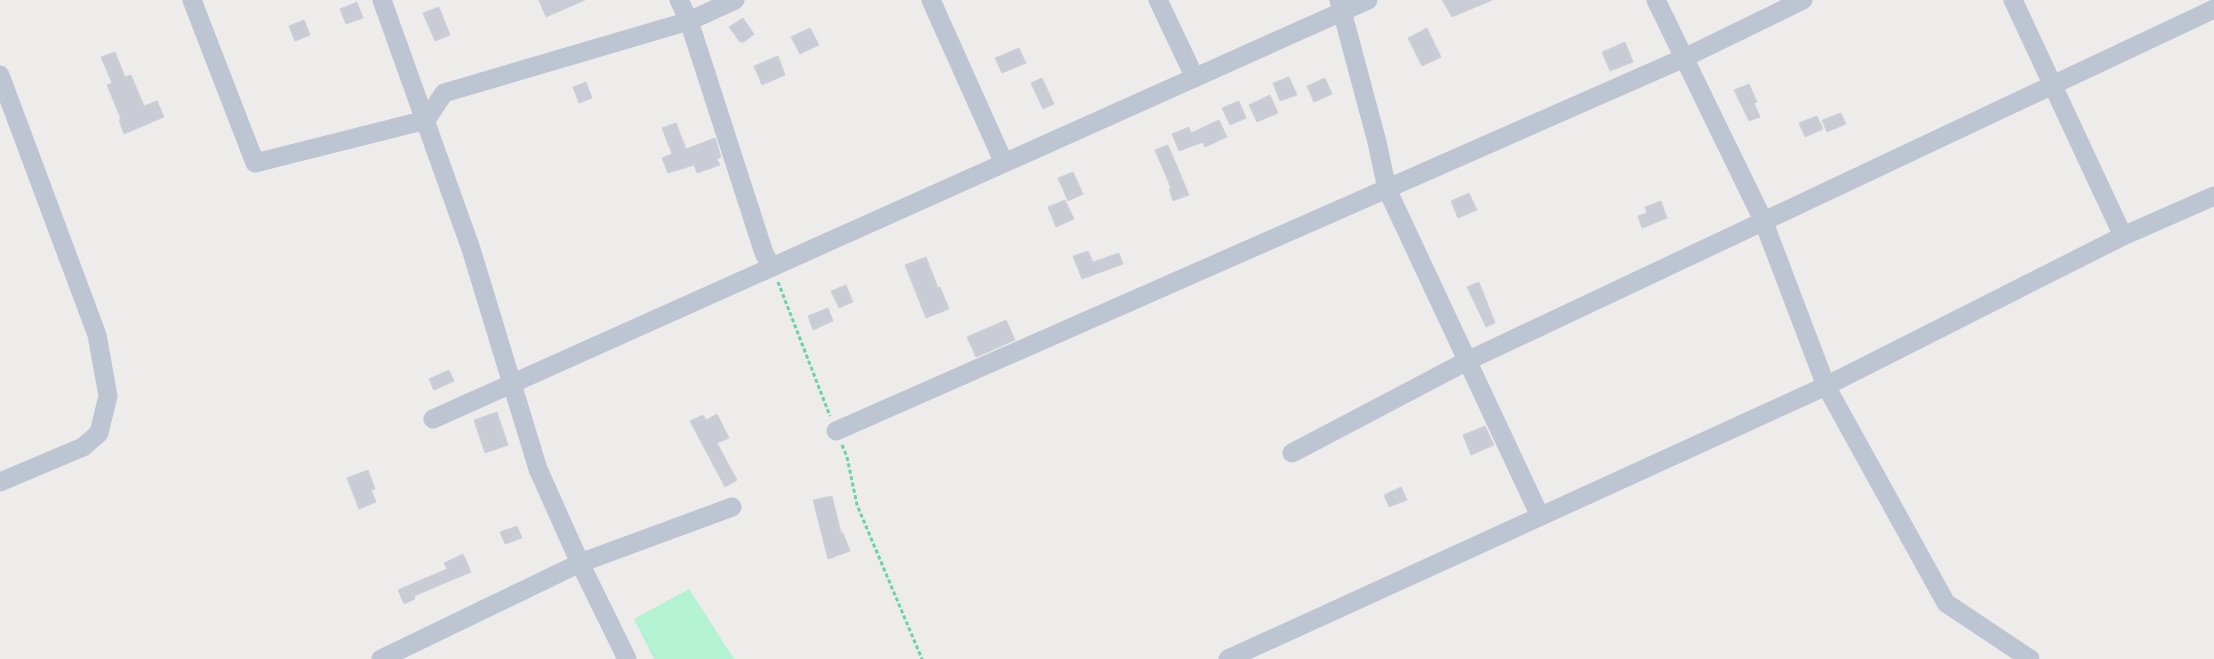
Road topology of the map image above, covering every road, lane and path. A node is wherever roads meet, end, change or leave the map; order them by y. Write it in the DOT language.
graph roads {
  1 [pos="192,0"];
  2 [pos="382,0"];
  3 [pos="679,0"];
  4 [pos="735,0"];
  5 [pos="931,0"];
  6 [pos="1158,0"];
  7 [pos="1368,0"];
  8 [pos="1656,0"];
  9 [pos="1803,0"];
  10 [pos="2013,0"];
  11 [pos="1341,6"];
  12 [pos="2214,9"];
  13 [pos="689,21"];
  14 [pos="1684,58"];
  15 [pos="0,75"];
  16 [pos="1195,78"];
  17 [pos="2054,85"];
  18 [pos="426,120"];
  19 [pos="1004,163"];
  20 [pos="1387,188"];
  21 [pos="2214,196"];
  22 [pos="1763,220"];
  23 [pos="2123,236"];
  24 [pos="772,267"];
  25 [pos="1468,361"];
  26 [pos="511,384"];
  27 [pos="1826,386"];
  28 [pos="433,419"];
  29 [pos="836,431"];
  30 [pos="1292,453"];
  31 [pos="0,482"];
  32 [pos="732,507"];
  33 [pos="1540,516"];
  34 [pos="580,563"];
  35 [pos="381,659"];
  36 [pos="627,659"];
  37 [pos="922,659"];
  38 [pos="1228,659"];
  39 [pos="2030,659"];
  1 -- 18 [label="street"];
  2 -- 18 [label="street"];
  3 -- 13 [label="street"];
  4 -- 13 [label="street"];
  5 -- 19 [label="street"];
  6 -- 16 [label="street"];
  7 -- 11 [label="street"];
  8 -- 14 [label="street"];
  9 -- 14 [label="street"];
  10 -- 17 [label="street"];
  11 -- 16 [label="street"];
  11 -- 20 [label="street"];
  12 -- 17 [label="street"];
  13 -- 18 [label="street"];
  13 -- 24 [label="street"];
  14 -- 20 [label="street"];
  14 -- 22 [label="street"];
  15 -- 31 [label="street"];
  16 -- 19 [label="street"];
  17 -- 22 [label="street"];
  17 -- 23 [label="street"];
  18 -- 26 [label="street"];
  19 -- 24 [label="street"];
  20 -- 25 [label="street"];
  20 -- 29 [label="street"];
  21 -- 23 [label="street"];
  22 -- 25 [label="street"];
  22 -- 27 [label="street"];
  23 -- 27 [label="street"];
  24 -- 26 [label="street"];
  24 -- 29 [label="path"];
  25 -- 30 [label="street"];
  25 -- 33 [label="street"];
  26 -- 28 [label="street"];
  26 -- 34 [label="street"];
  27 -- 33 [label="street"];
  27 -- 39 [label="street"];
  29 -- 37 [label="path"];
  32 -- 34 [label="street"];
  33 -- 38 [label="street"];
  34 -- 35 [label="street"];
  34 -- 36 [label="street"];
}
